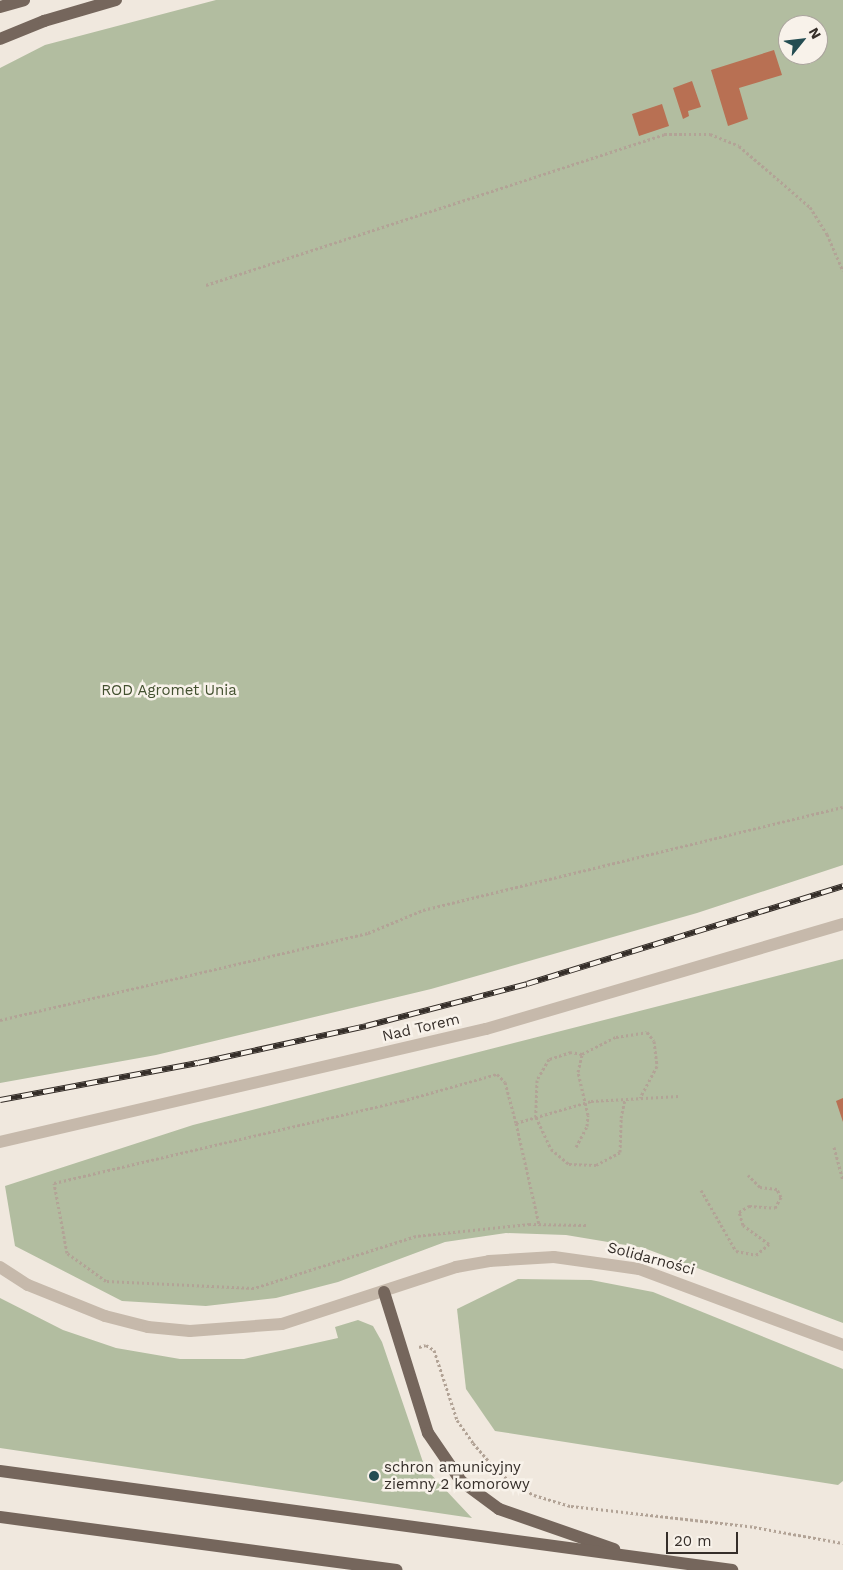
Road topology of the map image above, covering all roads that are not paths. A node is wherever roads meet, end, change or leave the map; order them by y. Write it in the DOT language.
graph roads {
  1 [pos="24,0"];
  2 [pos="116,0"];
  3 [pos="0,7"];
  4 [pos="0,39"];
  5 [pos="843,924"];
  6 [pos="0,1142"];
  7 [pos="0,1267"];
  8 [pos="384,1292"];
  9 [pos="843,1345"];
  10 [pos="0,1471"];
  11 [pos="0,1517"];
  12 [pos="644,1559"];
  13 [pos="396,1570"];
  14 [pos="732,1570"];
  1 -- 3 [label="main road"];
  2 -- 4 [label="main road"];
  5 -- 6 [label="street, Nad Torem"];
  7 -- 8 [label="street, Solidarności"];
  8 -- 9 [label="street, Solidarności"];
  8 -- 12 [label="main road"];
  10 -- 12 [label="main road"];
  11 -- 13 [label="main road"];
  12 -- 14 [label="main road"];
}
